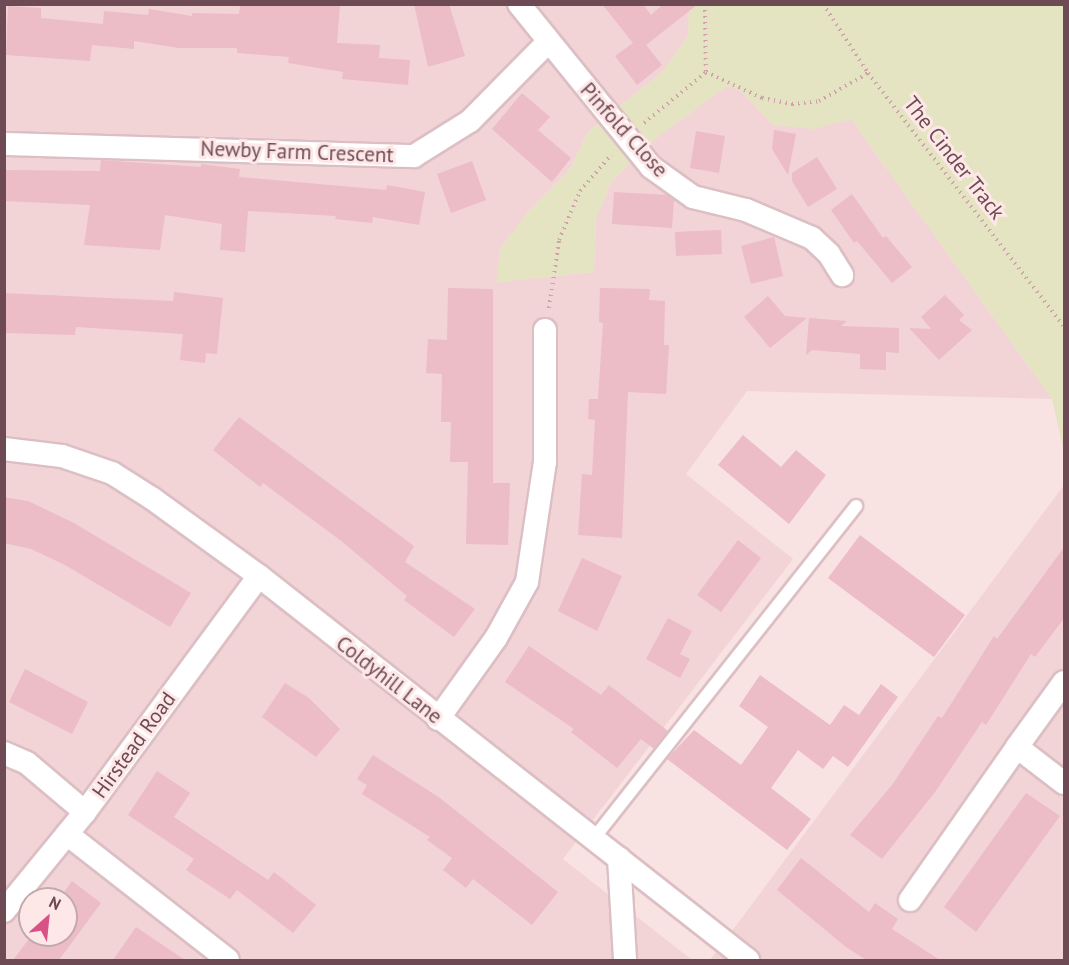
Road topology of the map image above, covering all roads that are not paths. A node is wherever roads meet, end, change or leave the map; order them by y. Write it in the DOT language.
graph roads {
  1 [pos="519,4"];
  2 [pos="548,42"];
  3 [pos="4,144"];
  4 [pos="842,275"];
  5 [pos="545,330"];
  6 [pos="4,449"];
  7 [pos="856,506"];
  8 [pos="259,576"];
  9 [pos="1065,682"];
  10 [pos="438,719"];
  11 [pos="1017,747"];
  12 [pos="4,753"];
  13 [pos="1065,783"];
  14 [pos="85,812"];
  15 [pos="67,834"];
  16 [pos="594,838"];
  17 [pos="619,858"];
  18 [pos="909,900"];
  19 [pos="4,911"];
  20 [pos="228,960"];
  21 [pos="625,960"];
  22 [pos="748,960"];
  1 -- 2 [label="street, Pinfold Close"];
  2 -- 3 [label="street, Newby Farm Crescent"];
  2 -- 4 [label="street, Pinfold Close"];
  5 -- 10 [label="street"];
  6 -- 8 [label="street, Coldyhill Lane"];
  7 -- 16 [label="lane"];
  8 -- 10 [label="street, Coldyhill Lane"];
  8 -- 14 [label="street, Hirstead Road"];
  9 -- 11 [label="street"];
  10 -- 16 [label="street, Coldyhill Lane"];
  11 -- 13 [label="street"];
  11 -- 18 [label="street"];
  12 -- 14 [label="street"];
  14 -- 15 [label="street, Hirstead Road"];
  15 -- 19 [label="street, Hirstead Road"];
  15 -- 20 [label="street"];
  16 -- 17 [label="street, Coldyhill Lane"];
  17 -- 21 [label="street"];
  17 -- 22 [label="street, Coldyhill Lane"];
}
